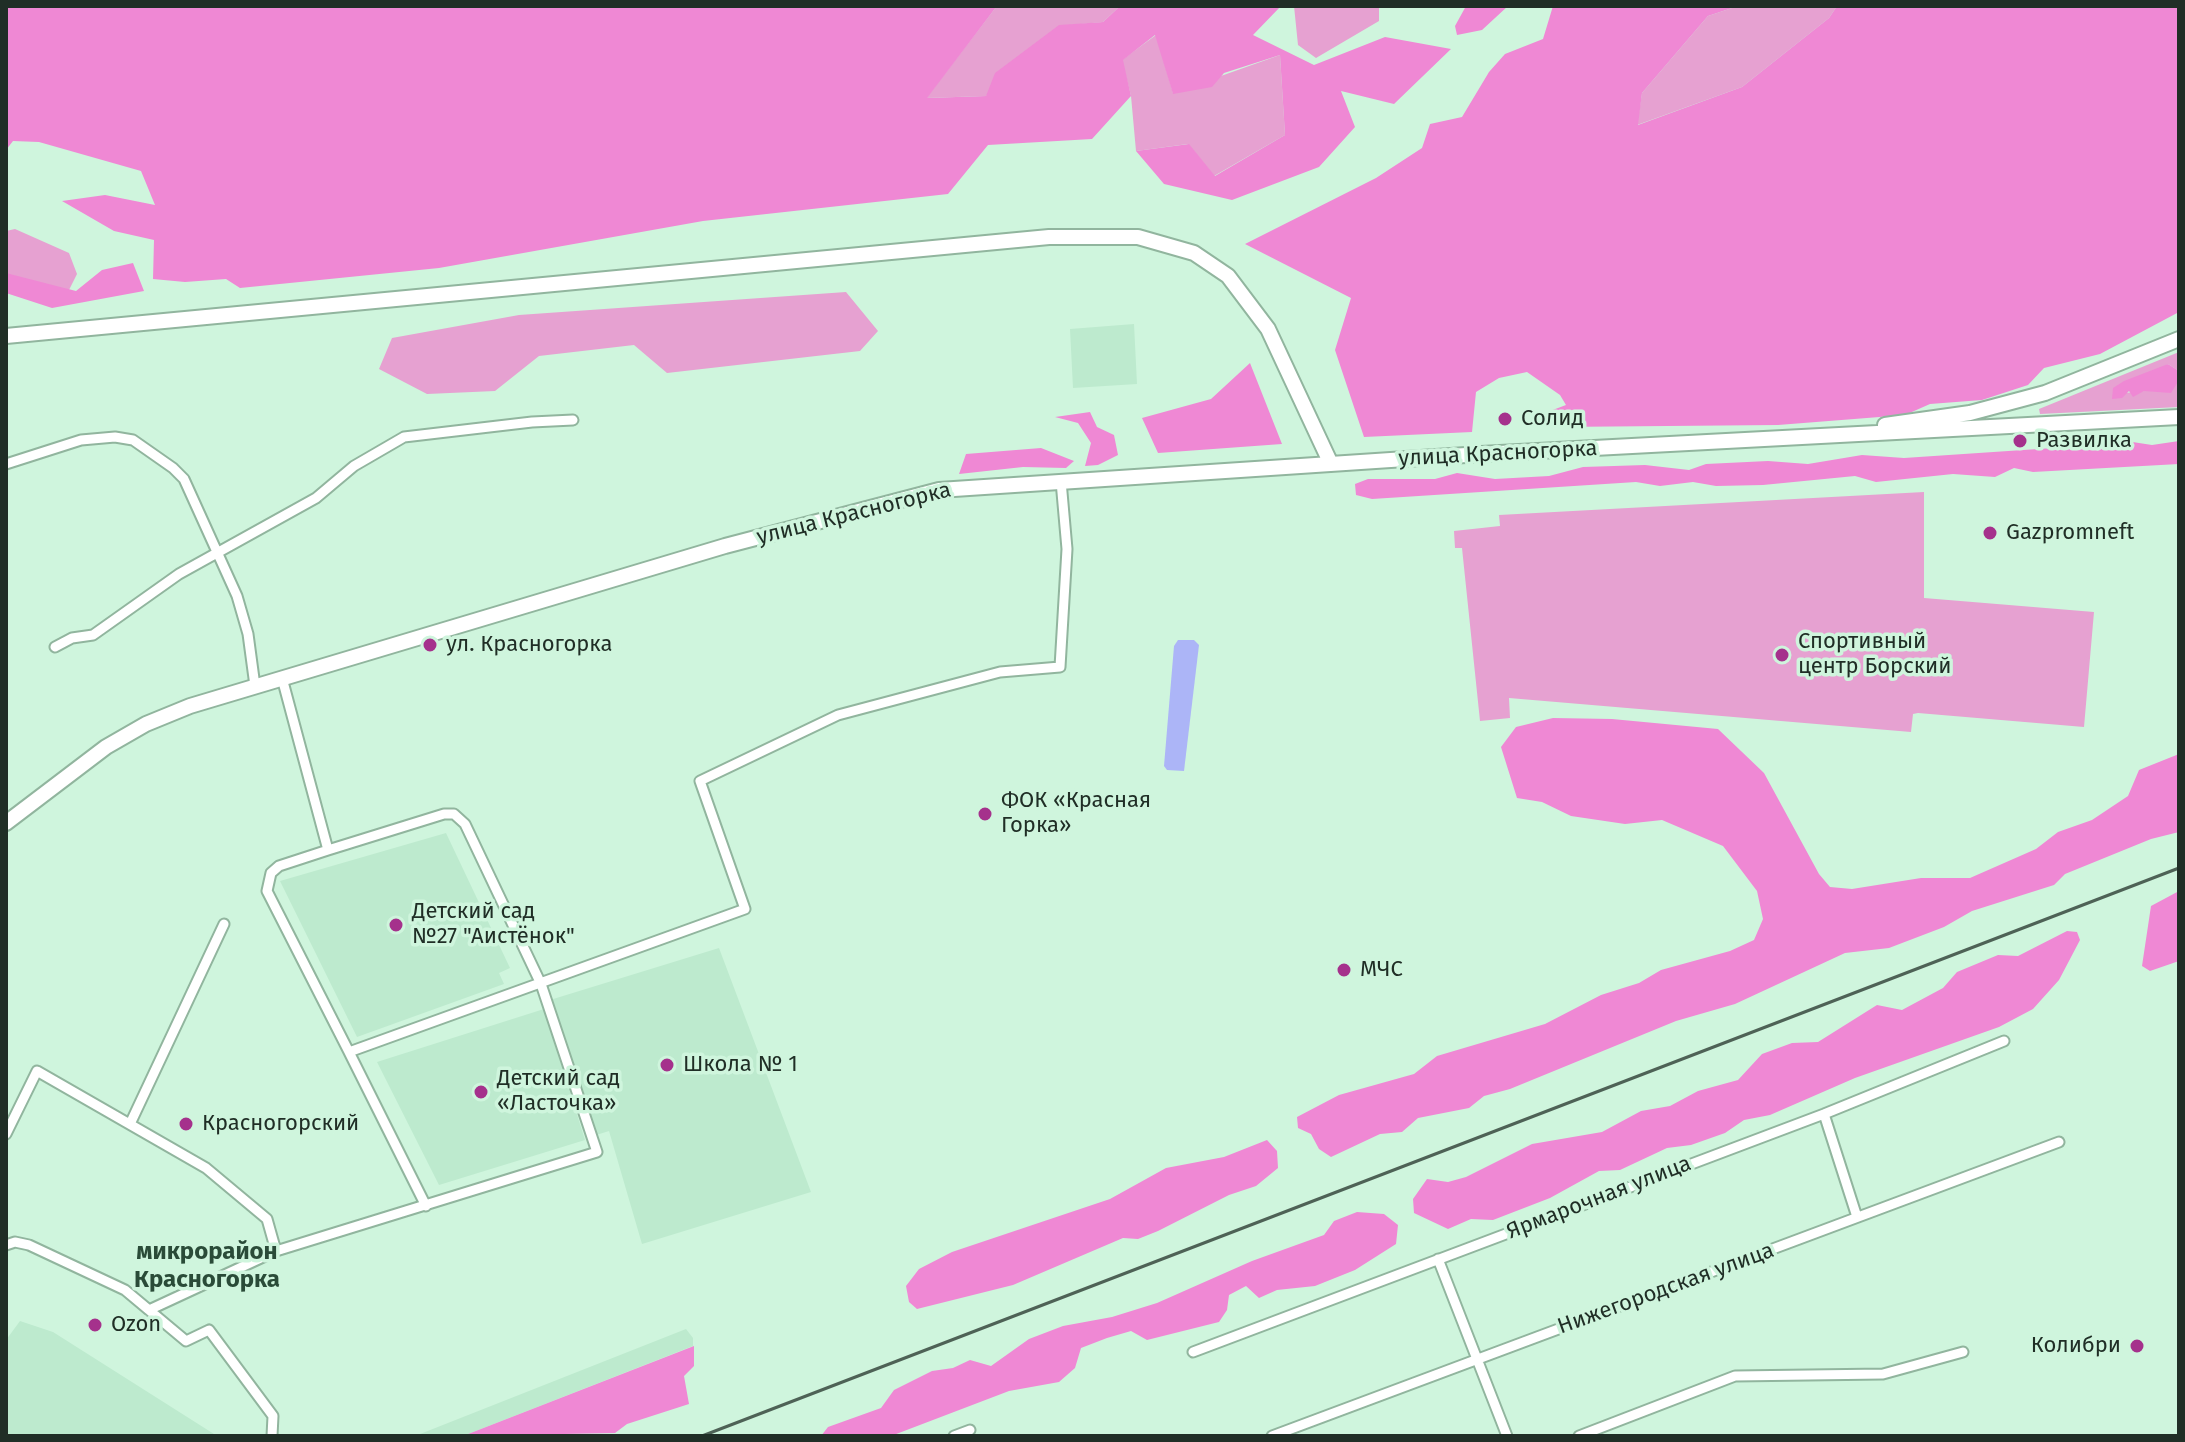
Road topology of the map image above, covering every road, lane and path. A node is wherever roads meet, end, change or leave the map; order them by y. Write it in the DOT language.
graph roads {
  1 [pos="6,336"];
  2 [pos="2179,339"];
  3 [pos="2179,417"];
  4 [pos="573,420"];
  5 [pos="1809,435"];
  6 [pos="6,464"];
  7 [pos="1331,464"];
  8 [pos="1061,481"];
  9 [pos="218,555"];
  10 [pos="55,647"];
  11 [pos="282,678"];
  12 [pos="255,686"];
  13 [pos="6,823"];
  14 [pos="328,850"];
  15 [pos="224,924"];
  16 [pos="541,984"];
  17 [pos="2004,1041"];
  18 [pos="349,1052"];
  19 [pos="1824,1114"];
  20 [pos="130,1124"];
  21 [pos="6,1134"];
  22 [pos="2059,1142"];
  23 [pos="426,1206"];
  24 [pos="1857,1217"];
  25 [pos="6,1245"];
  26 [pos="276,1251"];
  27 [pos="1438,1259"];
  28 [pos="149,1310"];
  29 [pos="1193,1352"];
  30 [pos="1963,1352"];
  31 [pos="1478,1359"];
  32 [pos="970,1430"];
  33 [pos="272,1436"];
  34 [pos="954,1436"];
  35 [pos="1272,1436"];
  36 [pos="1507,1436"];
  37 [pos="1579,1436"];
  1 -- 7 [label="main road"];
  2 -- 5 [label="main road"];
  3 -- 5 [label="main road"];
  4 -- 9 [label="street"];
  5 -- 7 [label="main road, улица Красногорка"];
  6 -- 9 [label="street"];
  7 -- 8 [label="main road, улица Красногорка"];
  8 -- 11 [label="main road, улица Красногорка"];
  8 -- 16 [label="street"];
  9 -- 10 [label="street"];
  9 -- 12 [label="street"];
  11 -- 12 [label="main road, улица Красногорка"];
  11 -- 14 [label="street"];
  12 -- 13 [label="main road, улица Красногорка"];
  14 -- 16 [label="street"];
  14 -- 18 [label="street"];
  15 -- 20 [label="street"];
  16 -- 18 [label="street"];
  16 -- 23 [label="street"];
  17 -- 19 [label="street, Ярмарочная улица"];
  18 -- 23 [label="street"];
  19 -- 24 [label="street"];
  19 -- 27 [label="street, Ярмарочная улица"];
  20 -- 21 [label="street"];
  20 -- 26 [label="street"];
  22 -- 24 [label="street, Нижегородская улица"];
  23 -- 26 [label="street"];
  24 -- 31 [label="street, Нижегородская улица"];
  25 -- 28 [label="street"];
  26 -- 28 [label="street"];
  27 -- 29 [label="street, Ярмарочная улица"];
  27 -- 31 [label="street"];
  28 -- 33 [label="street"];
  30 -- 37 [label="street"];
  31 -- 35 [label="street, Нижегородская улица"];
  31 -- 36 [label="street"];
  32 -- 34 [label="street"];
}
